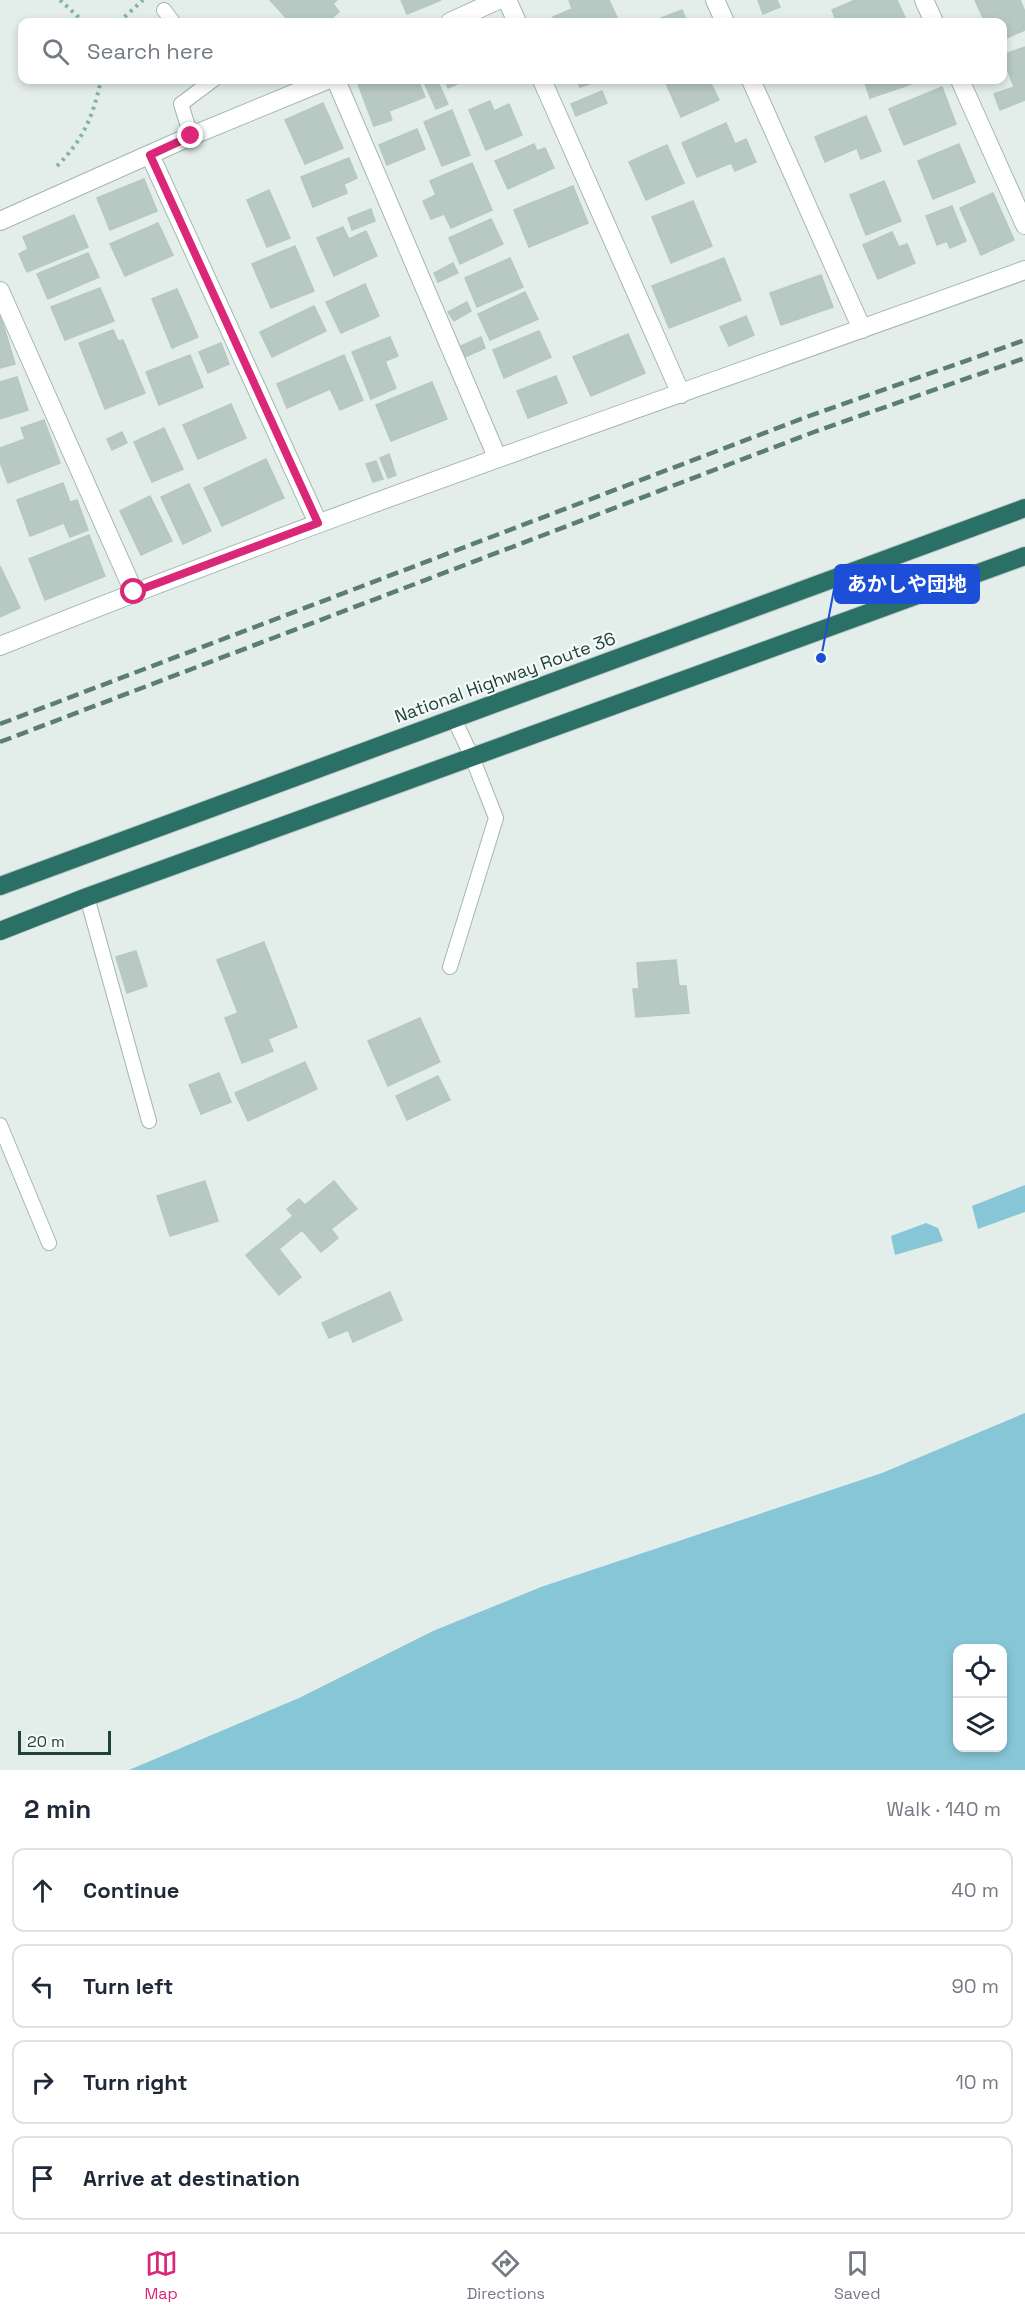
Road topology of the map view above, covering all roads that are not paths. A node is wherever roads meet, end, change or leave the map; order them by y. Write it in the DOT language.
graph roads {
  1 [pos="498,0"];
  2 [pos="507,0"];
  3 [pos="715,0"];
  4 [pos="924,0"];
  5 [pos="164,10"];
  6 [pos="170,18"];
  7 [pos="459,18"];
  8 [pos="515,18"];
  9 [pos="723,18"];
  10 [pos="932,18"];
  11 [pos="208,84"];
  12 [pos="317,84"];
  13 [pos="338,84"];
  14 [pos="544,84"];
  15 [pos="753,84"];
  16 [pos="962,84"];
  17 [pos="191,136"];
  18 [pos="150,155"];
  19 [pos="0,221"];
  20 [pos="1025,225"];
  21 [pos="1025,270"];
  22 [pos="0,291"];
  23 [pos="862,329"];
  24 [pos="681,394"];
  25 [pos="497,457"];
  26 [pos="1025,508"];
  27 [pos="318,523"];
  28 [pos="1025,556"];
  29 [pos="134,592"];
  30 [pos="0,646"];
  31 [pos="454,719"];
  32 [pos="472,757"];
  33 [pos="0,886"];
  34 [pos="87,897"];
  35 [pos="0,931"];
  36 [pos="450,967"];
  37 [pos="149,1121"];
  38 [pos="0,1125"];
  39 [pos="49,1243"];
  1 -- 7 [label="street"];
  2 -- 8 [label="street"];
  3 -- 9 [label="street"];
  4 -- 10 [label="street"];
  5 -- 6 [label="lane"];
  11 -- 17 [label="lane"];
  12 -- 17 [label="street"];
  13 -- 25 [label="street"];
  14 -- 24 [label="street"];
  15 -- 23 [label="street"];
  16 -- 20 [label="street"];
  17 -- 18 [label="street"];
  18 -- 19 [label="street"];
  18 -- 27 [label="street"];
  21 -- 23 [label="street"];
  22 -- 29 [label="street"];
  23 -- 24 [label="street"];
  24 -- 25 [label="street"];
  25 -- 27 [label="street"];
  26 -- 31 [label="highway, National Highway Route 36"];
  27 -- 29 [label="street"];
  28 -- 32 [label="highway"];
  29 -- 30 [label="street"];
  31 -- 32 [label="lane"];
  31 -- 33 [label="highway, National Highway Route 36"];
  32 -- 34 [label="highway"];
  32 -- 36 [label="lane"];
  34 -- 35 [label="highway"];
  34 -- 37 [label="lane"];
  38 -- 39 [label="lane"];
}
